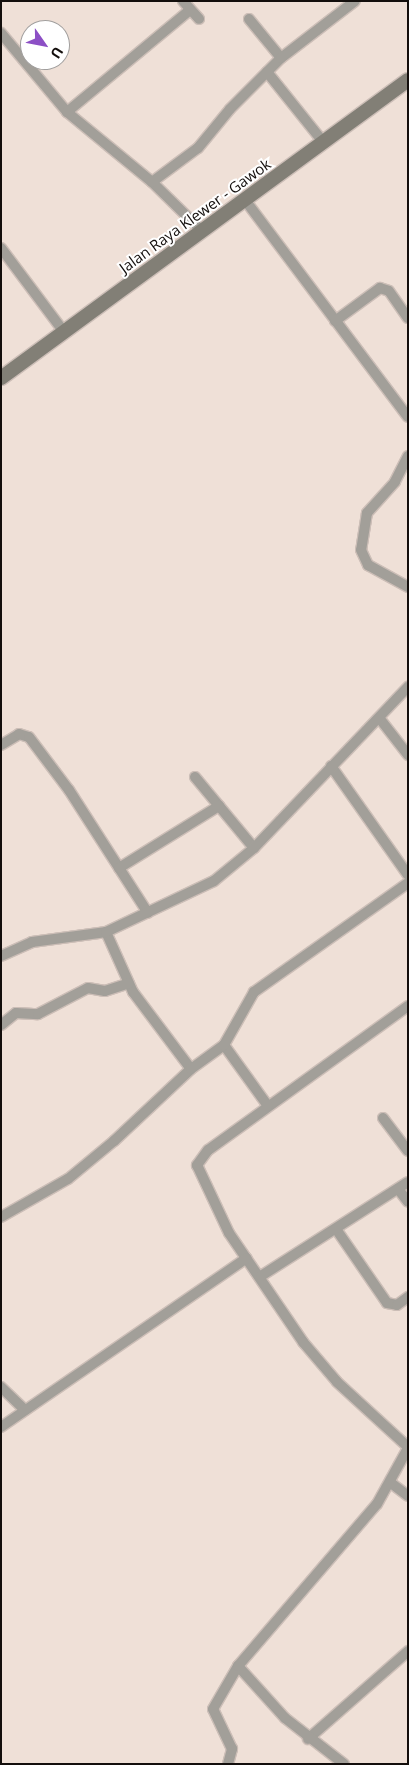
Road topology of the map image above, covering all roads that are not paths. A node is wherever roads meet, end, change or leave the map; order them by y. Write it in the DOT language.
graph roads {
  1 [pos="355,1"];
  2 [pos="186,4"];
  3 [pos="199,19"];
  4 [pos="249,19"];
  5 [pos="1,33"];
  6 [pos="282,58"];
  7 [pos="267,72"];
  8 [pos="406,85"];
  9 [pos="67,112"];
  10 [pos="323,142"];
  11 [pos="152,182"];
  12 [pos="245,200"];
  13 [pos="202,231"];
  14 [pos="1,248"];
  15 [pos="408,318"];
  16 [pos="334,321"];
  17 [pos="64,332"];
  18 [pos="1,378"];
  19 [pos="408,417"];
  20 [pos="408,456"];
  21 [pos="408,587"];
  22 [pos="408,687"];
  23 [pos="380,719"];
  24 [pos="1,745"];
  25 [pos="408,756"];
  26 [pos="331,766"];
  27 [pos="195,777"];
  28 [pos="218,806"];
  29 [pos="254,848"];
  30 [pos="119,868"];
  31 [pos="408,875"];
  32 [pos="408,883"];
  33 [pos="148,913"];
  34 [pos="106,932"];
  35 [pos="1,956"];
  36 [pos="129,983"];
  37 [pos="408,1006"];
  38 [pos="1,1025"];
  39 [pos="224,1045"];
  40 [pos="191,1069"];
  41 [pos="268,1106"];
  42 [pos="382,1118"];
  43 [pos="408,1151"];
  44 [pos="408,1182"];
  45 [pos="398,1189"];
  46 [pos="408,1202"];
  47 [pos="1,1217"];
  48 [pos="336,1229"];
  49 [pos="247,1258"];
  50 [pos="261,1276"];
  51 [pos="408,1297"];
  52 [pos="1,1386"];
  53 [pos="26,1410"];
  54 [pos="1,1427"];
  55 [pos="408,1447"];
  56 [pos="391,1483"];
  57 [pos="408,1496"];
  58 [pos="408,1651"];
  59 [pos="238,1666"];
  60 [pos="308,1739"];
  61 [pos="228,1764"];
  62 [pos="344,1764"];
  1 -- 6 [label="street"];
  2 -- 3 [label="street"];
  2 -- 9 [label="street"];
  4 -- 6 [label="street"];
  5 -- 9 [label="street"];
  6 -- 7 [label="street"];
  7 -- 10 [label="street"];
  7 -- 11 [label="street"];
  8 -- 10 [label="main road, Jalan Raya Klewer - Gawok"];
  9 -- 11 [label="street"];
  10 -- 12 [label="main road, Jalan Raya Klewer - Gawok"];
  11 -- 13 [label="street"];
  12 -- 13 [label="main road, Jalan Raya Klewer - Gawok"];
  12 -- 16 [label="street"];
  13 -- 17 [label="main road, Jalan Raya Klewer - Gawok"];
  14 -- 17 [label="street"];
  15 -- 16 [label="street"];
  16 -- 19 [label="street"];
  17 -- 18 [label="main road, Jalan Raya Klewer - Gawok"];
  20 -- 21 [label="street"];
  22 -- 23 [label="street"];
  23 -- 25 [label="street"];
  23 -- 26 [label="street"];
  24 -- 30 [label="street"];
  26 -- 29 [label="street"];
  26 -- 31 [label="street"];
  27 -- 28 [label="street"];
  28 -- 29 [label="street"];
  28 -- 30 [label="street"];
  29 -- 33 [label="street"];
  30 -- 33 [label="street"];
  32 -- 39 [label="street"];
  33 -- 34 [label="street"];
  34 -- 35 [label="street"];
  34 -- 36 [label="street"];
  36 -- 38 [label="street"];
  36 -- 40 [label="street"];
  37 -- 41 [label="street"];
  39 -- 40 [label="street"];
  39 -- 41 [label="street"];
  40 -- 47 [label="street"];
  41 -- 49 [label="street"];
  42 -- 43 [label="street"];
  44 -- 45 [label="street"];
  45 -- 46 [label="street"];
  45 -- 48 [label="street"];
  48 -- 50 [label="street"];
  48 -- 51 [label="street"];
  49 -- 50 [label="street"];
  49 -- 53 [label="street"];
  50 -- 55 [label="street"];
  52 -- 53 [label="street"];
  53 -- 54 [label="street"];
  55 -- 56 [label="street"];
  56 -- 57 [label="street"];
  56 -- 59 [label="street"];
  58 -- 60 [label="street"];
  59 -- 60 [label="street"];
  59 -- 61 [label="street"];
  60 -- 62 [label="street"];
}
